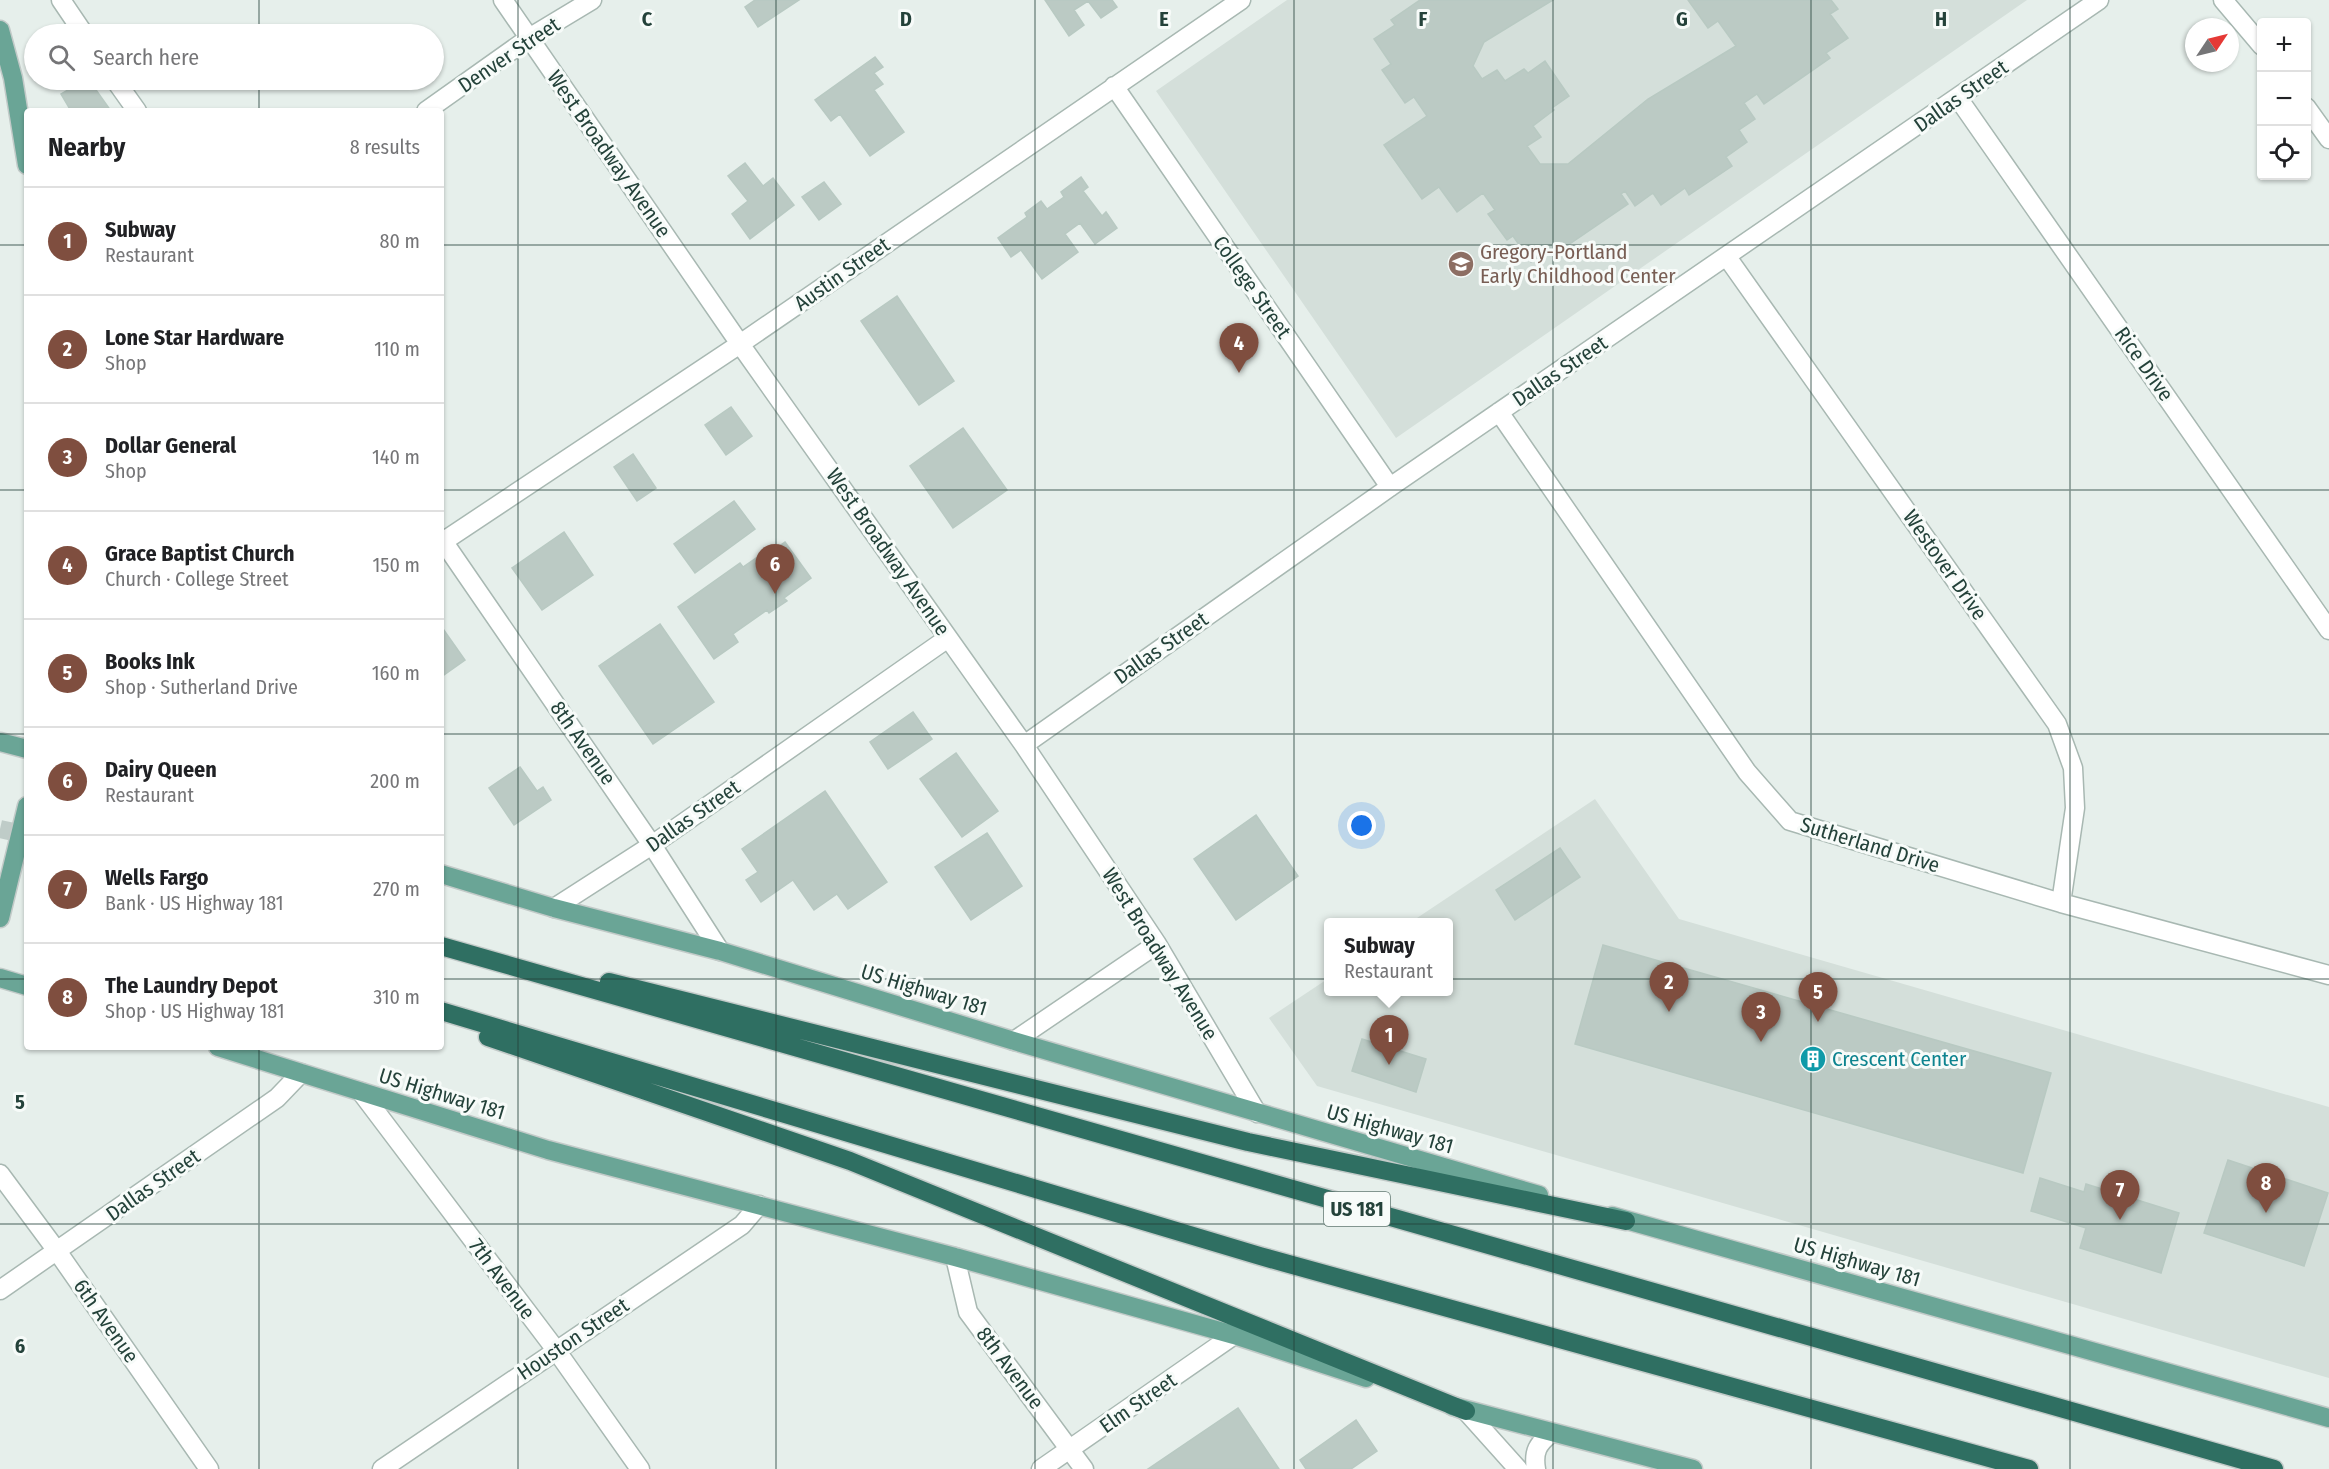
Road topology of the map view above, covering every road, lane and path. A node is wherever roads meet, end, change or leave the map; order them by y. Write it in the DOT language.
graph roads {
  1 [pos="61,0"];
  2 [pos="503,0"];
  3 [pos="592,0"];
  4 [pos="1241,0"];
  5 [pos="2099,0"];
  6 [pos="2223,0"];
  7 [pos="1217,7"];
  8 [pos="77,24"];
  9 [pos="0,30"];
  10 [pos="529,38"];
  11 [pos="2257,40"];
  12 [pos="6,80"];
  13 [pos="1114,87"];
  14 [pos="122,90"];
  15 [pos="1958,98"];
  16 [pos="134,108"];
  17 [pos="430,108"];
  18 [pos="2311,113"];
  19 [pos="2329,139"];
  20 [pos="24,153"];
  21 [pos="1727,257"];
  22 [pos="740,344"];
  23 [pos="1499,412"];
  24 [pos="1390,487"];
  25 [pos="444,540"];
  26 [pos="444,544"];
  27 [pos="2329,630"];
  28 [pos="948,638"];
  29 [pos="0,742"];
  30 [pos="1024,745"];
  31 [pos="24,748"];
  32 [pos="24,818"];
  33 [pos="652,845"];
  34 [pos="444,875"];
  35 [pos="2061,903"];
  36 [pos="554,908"];
  37 [pos="0,918"];
  38 [pos="444,941"];
  39 [pos="1157,944"];
  40 [pos="444,947"];
  41 [pos="720,951"];
  42 [pos="2329,975"];
  43 [pos="0,978"];
  44 [pos="24,985"];
  45 [pos="444,1012"];
  46 [pos="444,1022"];
  47 [pos="1014,1041"];
  48 [pos="228,1050"];
  49 [pos="301,1073"];
  50 [pos="361,1092"];
  51 [pos="1257,1113"];
  52 [pos="0,1174"];
  53 [pos="759,1205"];
  54 [pos="1626,1221"];
  55 [pos="57,1251"];
  56 [pos="955,1257"];
  57 [pos="0,1290"];
  58 [pos="1234,1335"];
  59 [pos="556,1350"];
  60 [pos="1466,1411"];
  61 [pos="2329,1418"];
  62 [pos="1551,1433"];
  63 [pos="1071,1449"];
  64 [pos="209,1469"];
  65 [pos="382,1469"];
  66 [pos="640,1469"];
  67 [pos="1041,1469"];
  68 [pos="1084,1469"];
  69 [pos="1518,1469"];
  70 [pos="1536,1469"];
  71 [pos="1694,1469"];
  72 [pos="2029,1469"];
  73 [pos="2274,1469"];
  1 -- 8 [label="street"];
  2 -- 10 [label="street, West Broadway Avenue"];
  3 -- 10 [label="street, Denver Street"];
  4 -- 7 [label="street, Austin Street"];
  5 -- 15 [label="street, Dallas Street"];
  6 -- 11 [label="street"];
  7 -- 13 [label="street, Austin Street"];
  9 -- 12 [label="main road"];
  10 -- 17 [label="street, Denver Street"];
  10 -- 22 [label="street, West Broadway Avenue"];
  12 -- 20 [label="main road"];
  13 -- 22 [label="street, Austin Street"];
  13 -- 24 [label="street, College Street"];
  14 -- 16 [label="street"];
  15 -- 21 [label="street, Dallas Street"];
  15 -- 27 [label="street, Rice Drive"];
  18 -- 19 [label="street"];
  21 -- 23 [label="street, Dallas Street"];
  21 -- 35 [label="street, Westover Drive"];
  22 -- 25 [label="street, Austin Street"];
  22 -- 28 [label="street, West Broadway Avenue"];
  23 -- 24 [label="street, Dallas Street"];
  23 -- 35 [label="street, Sutherland Drive"];
  24 -- 30 [label="street, Dallas Street"];
  26 -- 33 [label="street, 8th Avenue"];
  28 -- 30 [label="street, West Broadway Avenue"];
  28 -- 33 [label="street, Dallas Street"];
  29 -- 31 [label="main road"];
  30 -- 39 [label="street, West Broadway Avenue"];
  32 -- 37 [label="main road"];
  33 -- 36 [label="street, Dallas Street"];
  33 -- 41 [label="street, 8th Avenue"];
  34 -- 36 [label="main road, US Highway 181"];
  35 -- 42 [label="street, Sutherland Drive"];
  36 -- 41 [label="main road, US Highway 181"];
  38 -- 54 [label="highway"];
  39 -- 47 [label="street"];
  39 -- 51 [label="street, West Broadway Avenue"];
  40 -- 73 [label="highway, US 181"];
  41 -- 47 [label="main road, US Highway 181"];
  43 -- 44 [label="main road"];
  45 -- 72 [label="highway"];
  46 -- 60 [label="highway"];
  47 -- 51 [label="main road, US Highway 181"];
  48 -- 49 [label="main road, US Highway 181"];
  49 -- 50 [label="main road, US Highway 181"];
  49 -- 55 [label="street, Dallas Street"];
  50 -- 53 [label="main road, US Highway 181"];
  50 -- 59 [label="street, 7th Avenue"];
  51 -- 54 [label="main road, US Highway 181"];
  52 -- 55 [label="street, 6th Avenue"];
  53 -- 56 [label="main road, US Highway 181"];
  53 -- 59 [label="street, Houston Street"];
  54 -- 61 [label="main road, US Highway 181"];
  55 -- 57 [label="street, Dallas Street"];
  55 -- 64 [label="street, 6th Avenue"];
  56 -- 58 [label="main road, US Highway 181"];
  56 -- 63 [label="street, 8th Avenue"];
  58 -- 60 [label="main road, US Highway 181"];
  58 -- 63 [label="street, Elm Street"];
  59 -- 65 [label="street, Houston Street"];
  59 -- 66 [label="street, 7th Avenue"];
  60 -- 62 [label="main road, US Highway 181"];
  60 -- 69 [label="street"];
  62 -- 70 [label="street"];
  62 -- 71 [label="main road, US Highway 181"];
  63 -- 67 [label="street, Elm Street"];
  63 -- 68 [label="street, 8th Avenue"];
}
